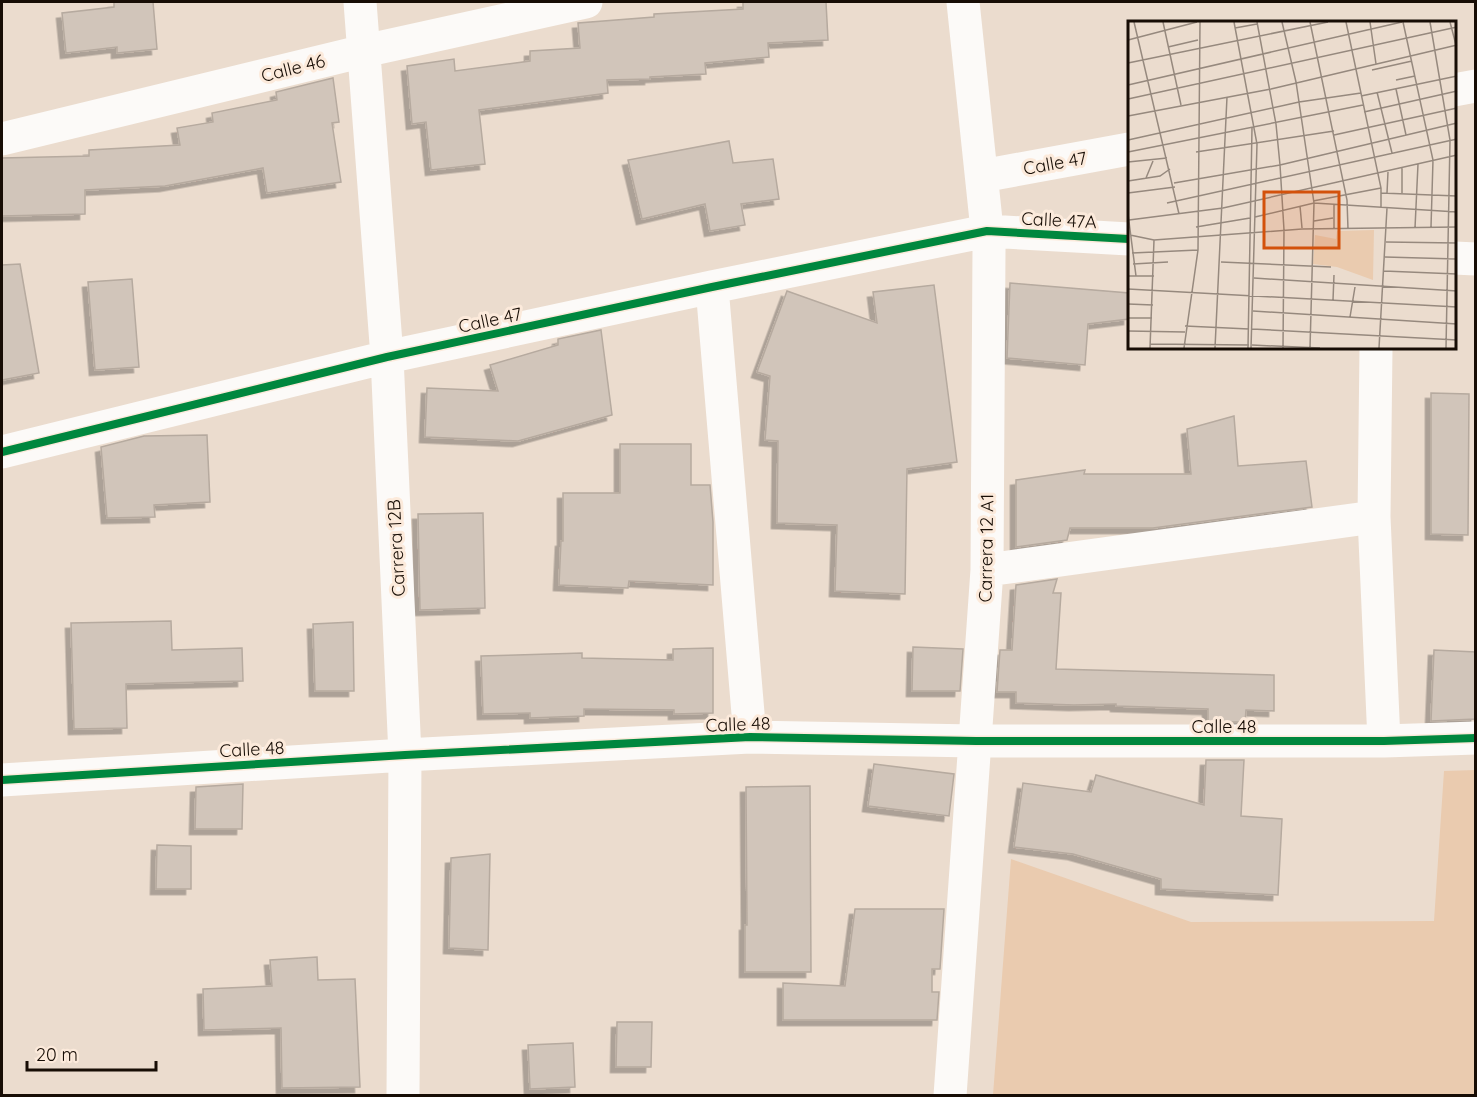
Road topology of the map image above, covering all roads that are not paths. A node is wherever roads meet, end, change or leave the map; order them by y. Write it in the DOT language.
graph roads {
  1 [pos="360,2"];
  2 [pos="586,2"];
  3 [pos="963,2"];
  4 [pos="364,51"];
  5 [pos="1476,86"];
  6 [pos="1456,90"];
  7 [pos="2,139"];
  8 [pos="1128,149"];
  9 [pos="982,176"];
  10 [pos="987,231"];
  11 [pos="1128,239"];
  12 [pos="1456,258"];
  13 [pos="1476,259"];
  14 [pos="712,287"];
  15 [pos="1376,350"];
  16 [pos="387,357"];
  17 [pos="2,452"];
  18 [pos="1374,517"];
  19 [pos="987,570"];
  20 [pos="750,737"];
  21 [pos="1476,738"];
  22 [pos="976,741"];
  23 [pos="1384,741"];
  24 [pos="405,755"];
  25 [pos="2,780"];
  26 [pos="403,1095"];
  27 [pos="950,1095"];
  1 -- 4 [label="street, Carrera 12B"];
  2 -- 4 [label="street, Calle 46"];
  3 -- 9 [label="street, Carrera 12 A1"];
  4 -- 7 [label="street, Calle 46"];
  4 -- 16 [label="street, Carrera 12B"];
  5 -- 6 [label="street"];
  8 -- 9 [label="street, Calle 47"];
  9 -- 10 [label="street, Carrera 12 A1"];
  10 -- 11 [label="street, Calle 47A"];
  10 -- 14 [label="street, Calle 47"];
  10 -- 19 [label="street, Carrera 12 A1"];
  12 -- 13 [label="street"];
  14 -- 16 [label="street, Calle 47"];
  14 -- 20 [label="street"];
  15 -- 18 [label="street"];
  16 -- 17 [label="street, Calle 47"];
  16 -- 24 [label="street, Carrera 12B"];
  18 -- 19 [label="street"];
  18 -- 23 [label="street"];
  19 -- 22 [label="street, Carrera 12 A1"];
  20 -- 22 [label="street, Calle 48"];
  20 -- 24 [label="street, Calle 48"];
  21 -- 23 [label="street, Calle 48"];
  22 -- 23 [label="street, Calle 48"];
  22 -- 27 [label="street, Carrera 12 A1"];
  24 -- 25 [label="street, Calle 48"];
  24 -- 26 [label="street, Carrera 12B"];
}
